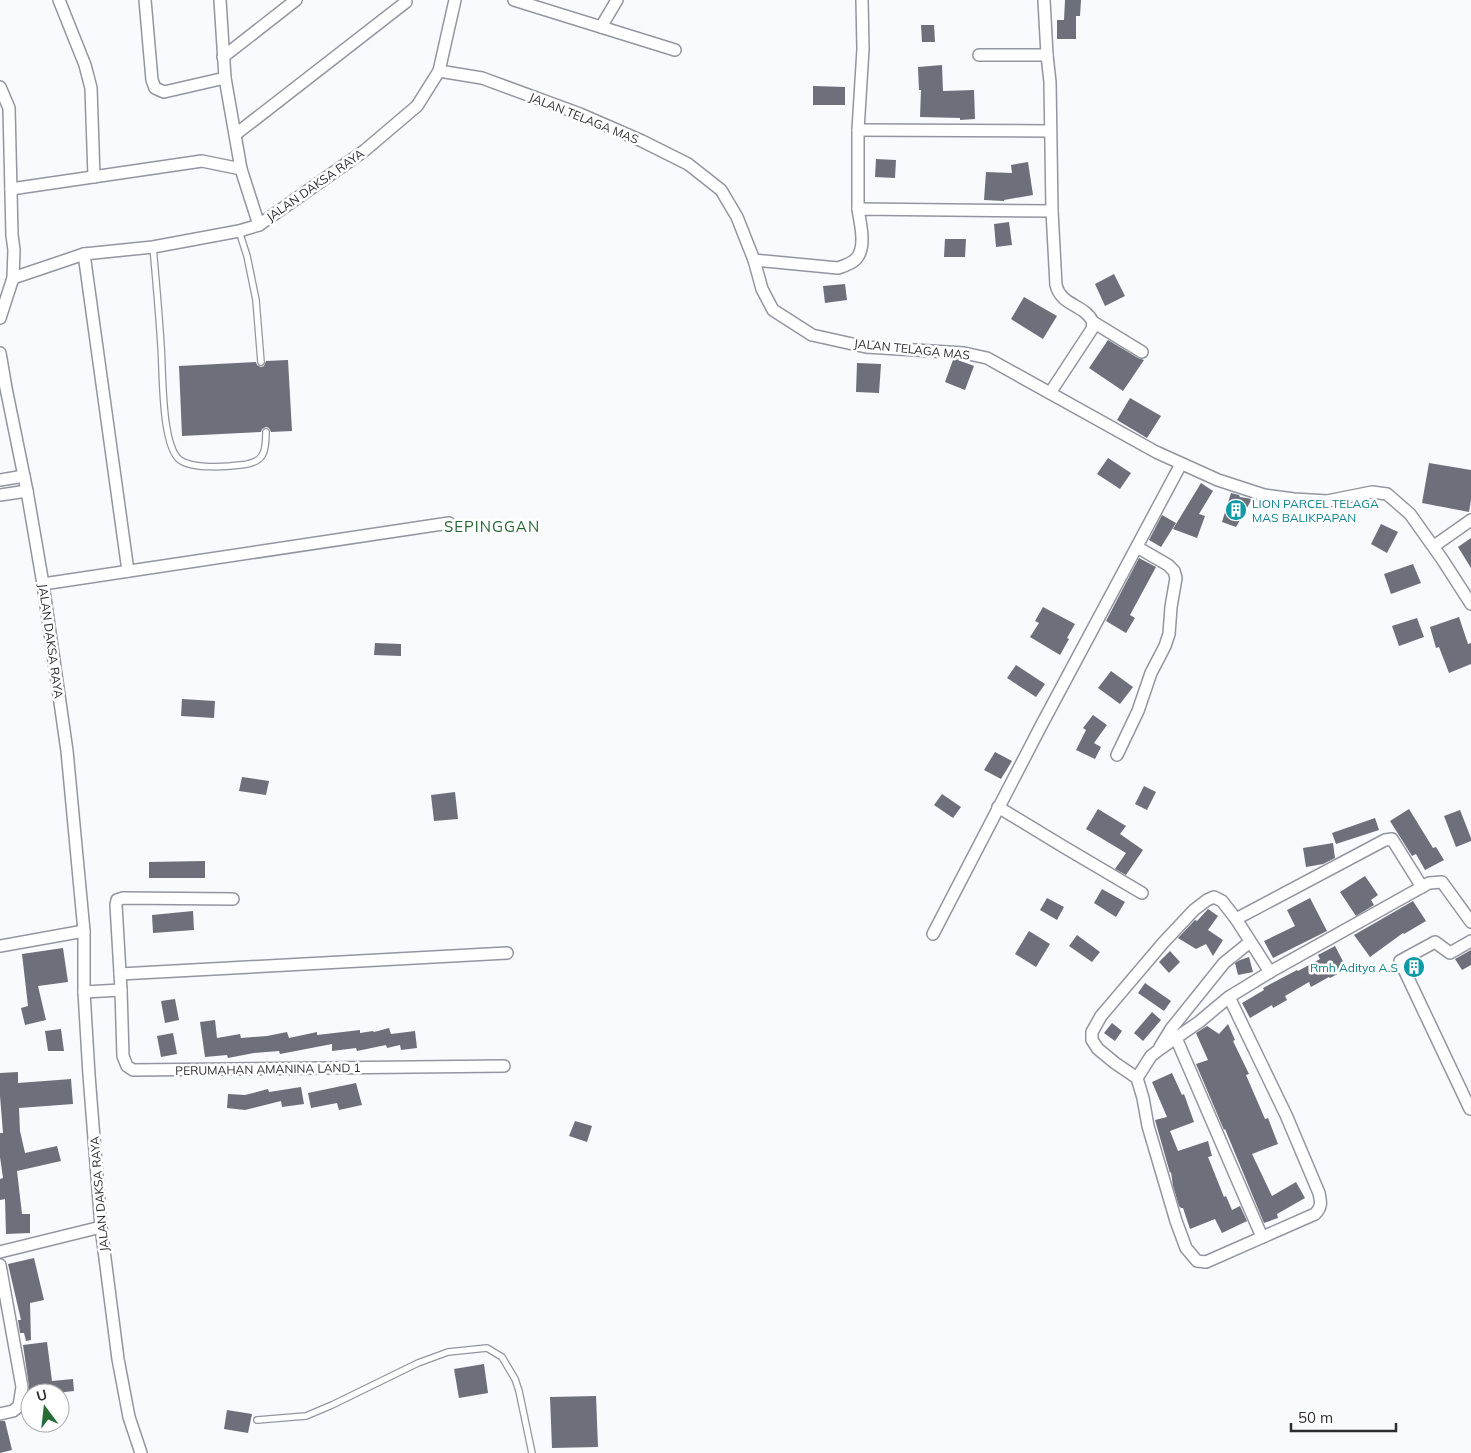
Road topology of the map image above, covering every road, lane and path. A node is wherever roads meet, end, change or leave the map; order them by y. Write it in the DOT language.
graph roads {
  1 [pos="59,0"];
  2 [pos="144,0"];
  3 [pos="220,0"];
  4 [pos="296,0"];
  5 [pos="455,0"];
  6 [pos="514,0"];
  7 [pos="617,0"];
  8 [pos="862,0"];
  9 [pos="1044,0"];
  10 [pos="406,2"];
  11 [pos="532,3"];
  12 [pos="601,27"];
  13 [pos="675,50"];
  14 [pos="979,56"];
  15 [pos="1047,56"];
  16 [pos="224,57"];
  17 [pos="438,71"];
  18 [pos="225,78"];
  19 [pos="0,87"];
  20 [pos="858,130"];
  21 [pos="1050,131"];
  22 [pos="236,134"];
  23 [pos="241,169"];
  24 [pos="94,177"];
  25 [pos="11,189"];
  26 [pos="858,209"];
  27 [pos="1052,211"];
  28 [pos="259,225"];
  29 [pos="239,231"];
  30 [pos="153,247"];
  31 [pos="84,254"];
  32 [pos="754,260"];
  33 [pos="13,278"];
  34 [pos="0,318"];
  35 [pos="1093,322"];
  36 [pos="1142,352"];
  37 [pos="0,353"];
  38 [pos="261,362"];
  39 [pos="1050,393"];
  40 [pos="266,432"];
  41 [pos="1181,464"];
  42 [pos="24,476"];
  43 [pos="0,480"];
  44 [pos="27,491"];
  45 [pos="0,495"];
  46 [pos="1471,520"];
  47 [pos="448,524"];
  48 [pos="1434,546"];
  49 [pos="1137,547"];
  50 [pos="128,571"];
  51 [pos="43,584"];
  52 [pos="1471,604"];
  53 [pos="1117,755"];
  54 [pos="998,807"];
  55 [pos="1422,887"];
  56 [pos="1142,893"];
  57 [pos="233,899"];
  58 [pos="1236,919"];
  59 [pos="1471,922"];
  60 [pos="84,931"];
  61 [pos="933,934"];
  62 [pos="1471,941"];
  63 [pos="1250,942"];
  64 [pos="0,946"];
  65 [pos="507,953"];
  66 [pos="1270,972"];
  67 [pos="120,974"];
  68 [pos="121,990"];
  69 [pos="84,992"];
  70 [pos="1229,997"];
  71 [pos="1176,1038"];
  72 [pos="1160,1049"];
  73 [pos="504,1066"];
  74 [pos="1137,1078"];
  75 [pos="1470,1109"];
  76 [pos="101,1227"];
  77 [pos="1262,1237"];
  78 [pos="0,1252"];
  79 [pos="0,1265"];
  80 [pos="0,1414"];
  81 [pos="257,1420"];
  82 [pos="140,1453"];
  83 [pos="532,1453"];
  1 -- 24 [label="street"];
  2 -- 18 [label="street"];
  3 -- 16 [label="street"];
  4 -- 16 [label="street"];
  5 -- 17 [label="street, JALAN DAKSA RAYA"];
  6 -- 11 [label="street"];
  7 -- 12 [label="street"];
  8 -- 20 [label="street"];
  9 -- 15 [label="street"];
  10 -- 22 [label="street"];
  11 -- 12 [label="street"];
  12 -- 13 [label="street"];
  14 -- 15 [label="street"];
  15 -- 21 [label="street"];
  16 -- 18 [label="street"];
  17 -- 28 [label="street, JALAN DAKSA RAYA"];
  17 -- 32 [label="street, JALAN TELAGA MAS"];
  18 -- 22 [label="street"];
  19 -- 25 [label="street"];
  20 -- 21 [label="street"];
  20 -- 26 [label="street"];
  21 -- 27 [label="street"];
  22 -- 23 [label="street"];
  23 -- 24 [label="street"];
  23 -- 28 [label="street"];
  24 -- 25 [label="street"];
  25 -- 33 [label="street"];
  26 -- 27 [label="street"];
  26 -- 32 [label="street"];
  27 -- 35 [label="street"];
  28 -- 29 [label="street, JALAN DAKSA RAYA"];
  29 -- 30 [label="street, JALAN DAKSA RAYA"];
  29 -- 38 [label="lane"];
  30 -- 31 [label="street, JALAN DAKSA RAYA"];
  30 -- 40 [label="lane"];
  31 -- 33 [label="street, JALAN DAKSA RAYA"];
  31 -- 50 [label="street"];
  32 -- 39 [label="street, JALAN TELAGA MAS"];
  33 -- 34 [label="street"];
  35 -- 36 [label="street"];
  35 -- 39 [label="street"];
  37 -- 42 [label="street, JALAN DAKSA RAYA"];
  39 -- 41 [label="street, JALAN TELAGA MAS"];
  41 -- 48 [label="street, JALAN TELAGA MAS"];
  41 -- 49 [label="street"];
  42 -- 43 [label="street"];
  42 -- 44 [label="street, JALAN DAKSA RAYA"];
  44 -- 45 [label="street"];
  44 -- 51 [label="street, JALAN DAKSA RAYA"];
  46 -- 48 [label="street"];
  47 -- 50 [label="street"];
  48 -- 52 [label="street, JALAN TELAGA MAS"];
  49 -- 53 [label="street"];
  49 -- 54 [label="street"];
  50 -- 51 [label="street"];
  51 -- 60 [label="street, JALAN DAKSA RAYA"];
  54 -- 56 [label="street"];
  54 -- 61 [label="street"];
  55 -- 58 [label="street"];
  55 -- 59 [label="street"];
  55 -- 66 [label="street"];
  57 -- 67 [label="street, PERUMAHAN AMANINA LAND 1"];
  58 -- 63 [label="street"];
  58 -- 74 [label="street"];
  60 -- 64 [label="street"];
  60 -- 69 [label="street, JALAN DAKSA RAYA"];
  62 -- 75 [label="street"];
  63 -- 66 [label="street"];
  63 -- 72 [label="street"];
  65 -- 67 [label="street"];
  66 -- 70 [label="street"];
  67 -- 68 [label="street, PERUMAHAN AMANINA LAND 1"];
  68 -- 69 [label="street"];
  68 -- 73 [label="street, PERUMAHAN AMANINA LAND 1"];
  69 -- 76 [label="street, JALAN DAKSA RAYA"];
  70 -- 71 [label="street"];
  70 -- 77 [label="street"];
  71 -- 72 [label="street"];
  71 -- 77 [label="street"];
  72 -- 74 [label="street"];
  74 -- 77 [label="street"];
  76 -- 78 [label="street"];
  76 -- 82 [label="street, JALAN DAKSA RAYA"];
  79 -- 80 [label="street"];
  81 -- 83 [label="lane"];
}
